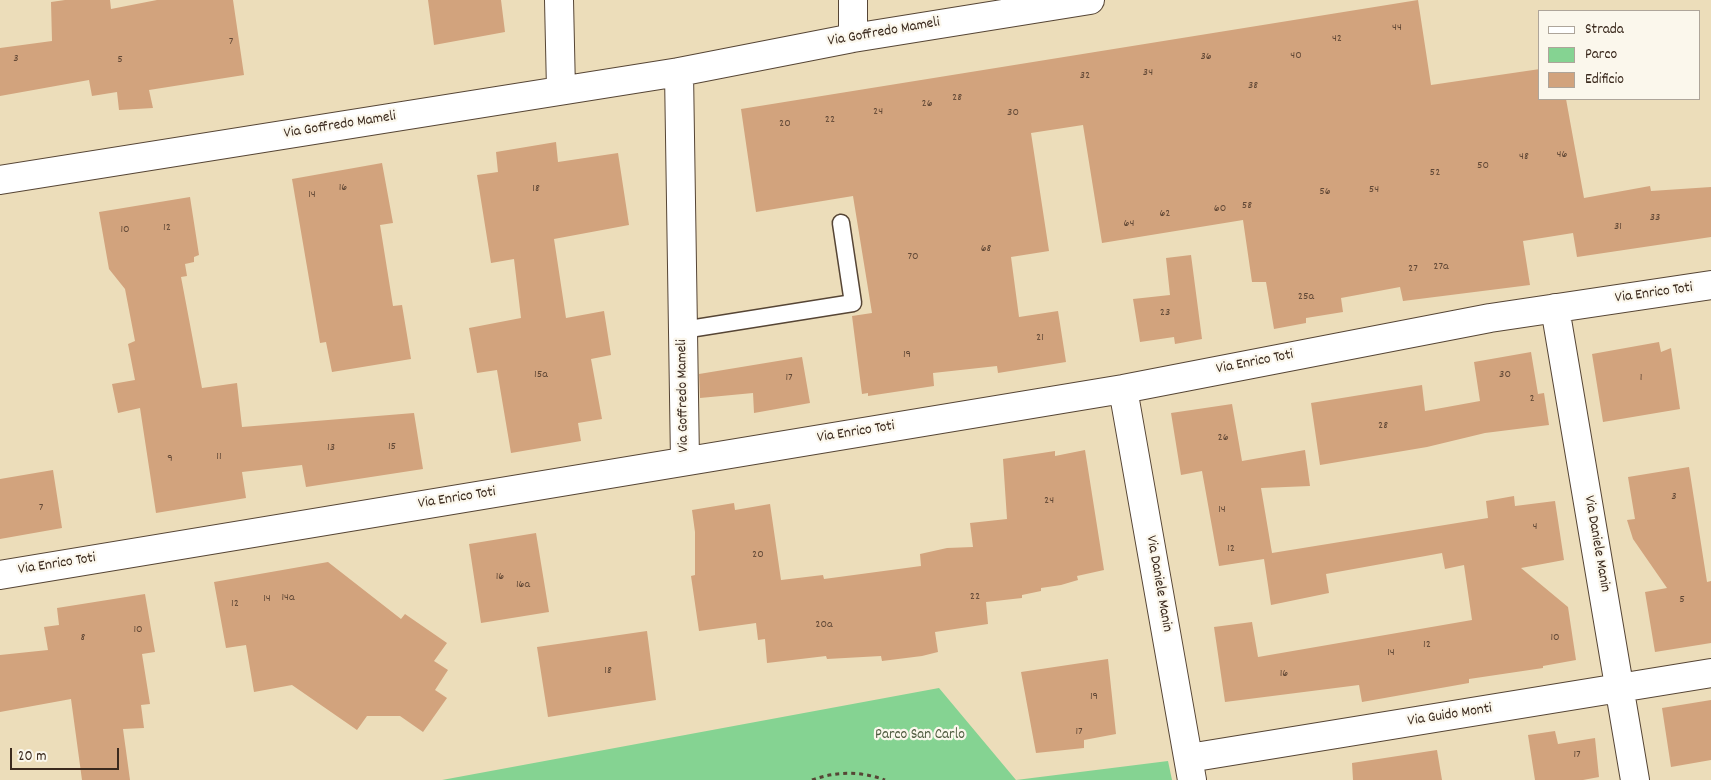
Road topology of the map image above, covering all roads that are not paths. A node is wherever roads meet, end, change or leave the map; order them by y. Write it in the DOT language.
graph roads {
  1 [pos="558,0"];
  2 [pos="853,0"];
  3 [pos="1090,0"];
  4 [pos="853,38"];
  5 [pos="679,72"];
  6 [pos="561,90"];
  7 [pos="0,180"];
  8 [pos="841,224"];
  9 [pos="1711,285"];
  10 [pos="1555,308"];
  11 [pos="683,330"];
  12 [pos="1123,389"];
  13 [pos="685,461"];
  14 [pos="0,575"];
  15 [pos="1711,673"];
  16 [pos="1621,688"];
  17 [pos="1191,769"];
  18 [pos="1635,780"];
  1 -- 6 [label="street"];
  2 -- 4 [label="street"];
  3 -- 4 [label="street, Via Goffredo Mameli"];
  4 -- 5 [label="street, Via Goffredo Mameli"];
  5 -- 6 [label="street, Via Goffredo Mameli"];
  5 -- 11 [label="street, Via Goffredo Mameli"];
  6 -- 7 [label="street, Via Goffredo Mameli"];
  8 -- 11 [label="lane, Via Goffredo Mameli"];
  9 -- 10 [label="street, Via Enrico Toti"];
  10 -- 12 [label="street, Via Enrico Toti"];
  10 -- 16 [label="street, Via Daniele Manin"];
  11 -- 13 [label="street, Via Goffredo Mameli"];
  12 -- 13 [label="street, Via Enrico Toti"];
  12 -- 17 [label="street, Via Daniele Manin"];
  13 -- 14 [label="street, Via Enrico Toti"];
  15 -- 16 [label="street, Via Guido Monti"];
  16 -- 17 [label="street, Via Guido Monti"];
  16 -- 18 [label="street, Via Daniele Manin"];
}
